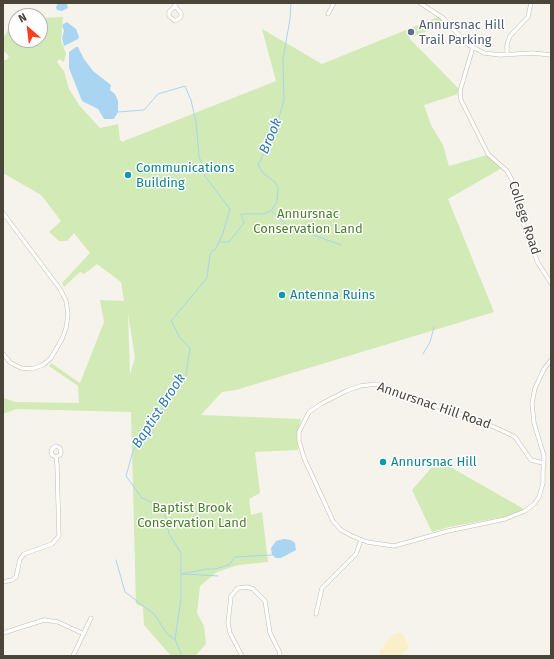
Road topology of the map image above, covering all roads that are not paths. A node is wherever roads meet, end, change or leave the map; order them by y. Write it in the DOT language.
graph roads {
  1 [pos="334,3"];
  2 [pos="420,3"];
  3 [pos="531,3"];
  4 [pos="328,14"];
  5 [pos="472,48"];
  6 [pos="507,54"];
  7 [pos="551,55"];
  8 [pos="3,213"];
  9 [pos="551,283"];
  10 [pos="3,354"];
  11 [pos="551,360"];
  12 [pos="56,457"];
  13 [pos="543,463"];
  14 [pos="361,540"];
  15 [pos="3,582"];
  16 [pos="316,614"];
  17 [pos="91,618"];
  18 [pos="3,633"];
  19 [pos="84,634"];
  20 [pos="73,656"];
  21 [pos="242,656"];
  22 [pos="280,656"];
  1 -- 4 [label="street"];
  2 -- 5 [label="street"];
  3 -- 6 [label="street"];
  5 -- 6 [label="street"];
  5 -- 9 [label="street, College Road"];
  6 -- 7 [label="street"];
  8 -- 10 [label="street"];
  11 -- 13 [label="street, Annursnac Hill Road"];
  12 -- 15 [label="street"];
  13 -- 14 [label="street, Annursnac Hill Road"];
  13 -- 14 [label="street, Annursnac Hill Road"];
  14 -- 16 [label="street"];
  17 -- 19 [label="street"];
  18 -- 19 [label="street"];
  19 -- 20 [label="street"];
  21 -- 22 [label="street"];
}
